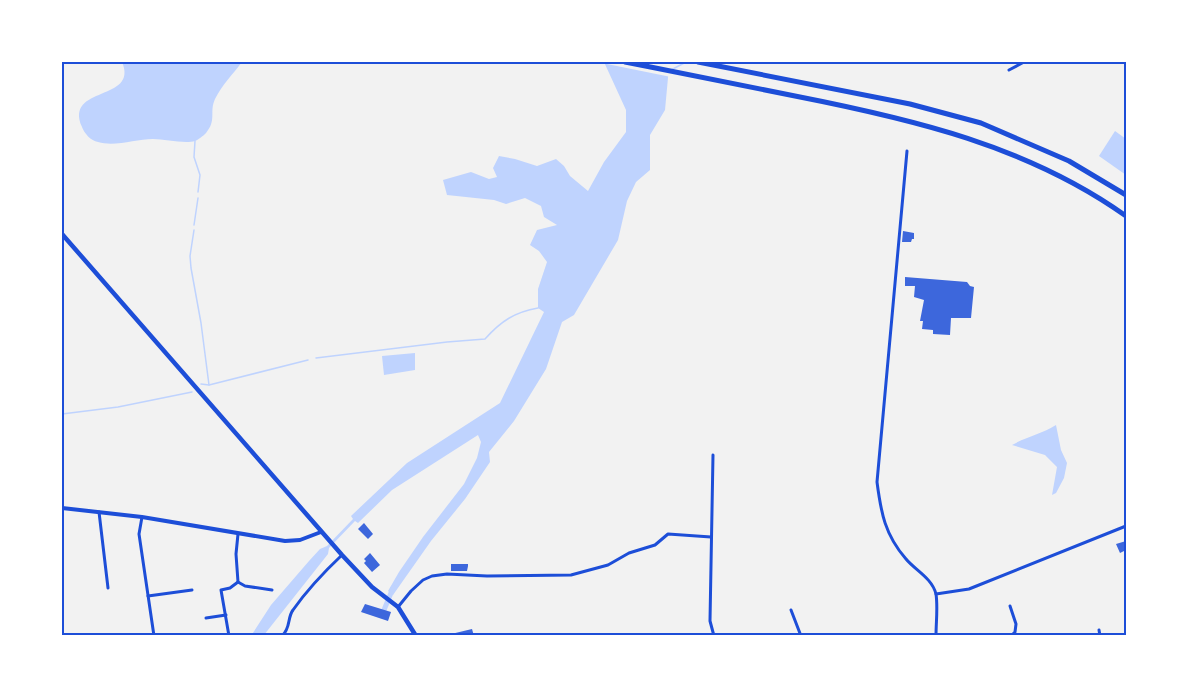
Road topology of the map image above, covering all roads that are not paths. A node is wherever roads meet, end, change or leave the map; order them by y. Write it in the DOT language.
graph roads {
  1 [pos="625,62"];
  2 [pos="698,62"];
  3 [pos="1024,62"];
  4 [pos="1009,70"];
  5 [pos="907,151"];
  6 [pos="1126,195"];
  7 [pos="1126,216"];
  8 [pos="62,234"];
  9 [pos="713,455"];
  10 [pos="62,508"];
  11 [pos="99,512"];
  12 [pos="142,517"];
  13 [pos="1126,526"];
  14 [pos="321,532"];
  15 [pos="238,534"];
  16 [pos="711,537"];
  17 [pos="340,554"];
  18 [pos="238,582"];
  19 [pos="108,588"];
  20 [pos="192,590"];
  21 [pos="272,590"];
  22 [pos="936,594"];
  23 [pos="148,596"];
  24 [pos="1010,606"];
  25 [pos="398,607"];
  26 [pos="791,610"];
  27 [pos="226,615"];
  28 [pos="206,618"];
  29 [pos="288,628"];
  30 [pos="1099,630"];
  31 [pos="153,636"];
  32 [pos="229,636"];
  33 [pos="282,636"];
  34 [pos="290,636"];
  35 [pos="416,636"];
  36 [pos="714,636"];
  37 [pos="801,636"];
  38 [pos="936,636"];
  39 [pos="1011,636"];
  40 [pos="1100,636"];
  1 -- 7 [label="highway"];
  2 -- 6 [label="highway"];
  3 -- 4 [label="street"];
  5 -- 22 [label="street"];
  8 -- 14 [label="main road"];
  9 -- 16 [label="street"];
  10 -- 11 [label="street"];
  11 -- 12 [label="street"];
  11 -- 19 [label="street"];
  12 -- 15 [label="street"];
  12 -- 23 [label="street"];
  13 -- 22 [label="street"];
  14 -- 15 [label="street"];
  14 -- 17 [label="main road"];
  15 -- 18 [label="street"];
  16 -- 25 [label="street"];
  16 -- 36 [label="street"];
  17 -- 25 [label="main road"];
  17 -- 29 [label="street"];
  18 -- 21 [label="street"];
  18 -- 27 [label="street"];
  20 -- 23 [label="street"];
  22 -- 38 [label="street"];
  23 -- 31 [label="street"];
  24 -- 39 [label="street"];
  25 -- 35 [label="main road"];
  26 -- 37 [label="street"];
  27 -- 28 [label="street"];
  27 -- 32 [label="street"];
  29 -- 33 [label="street"];
  29 -- 34 [label="street"];
  30 -- 40 [label="street"];
}
